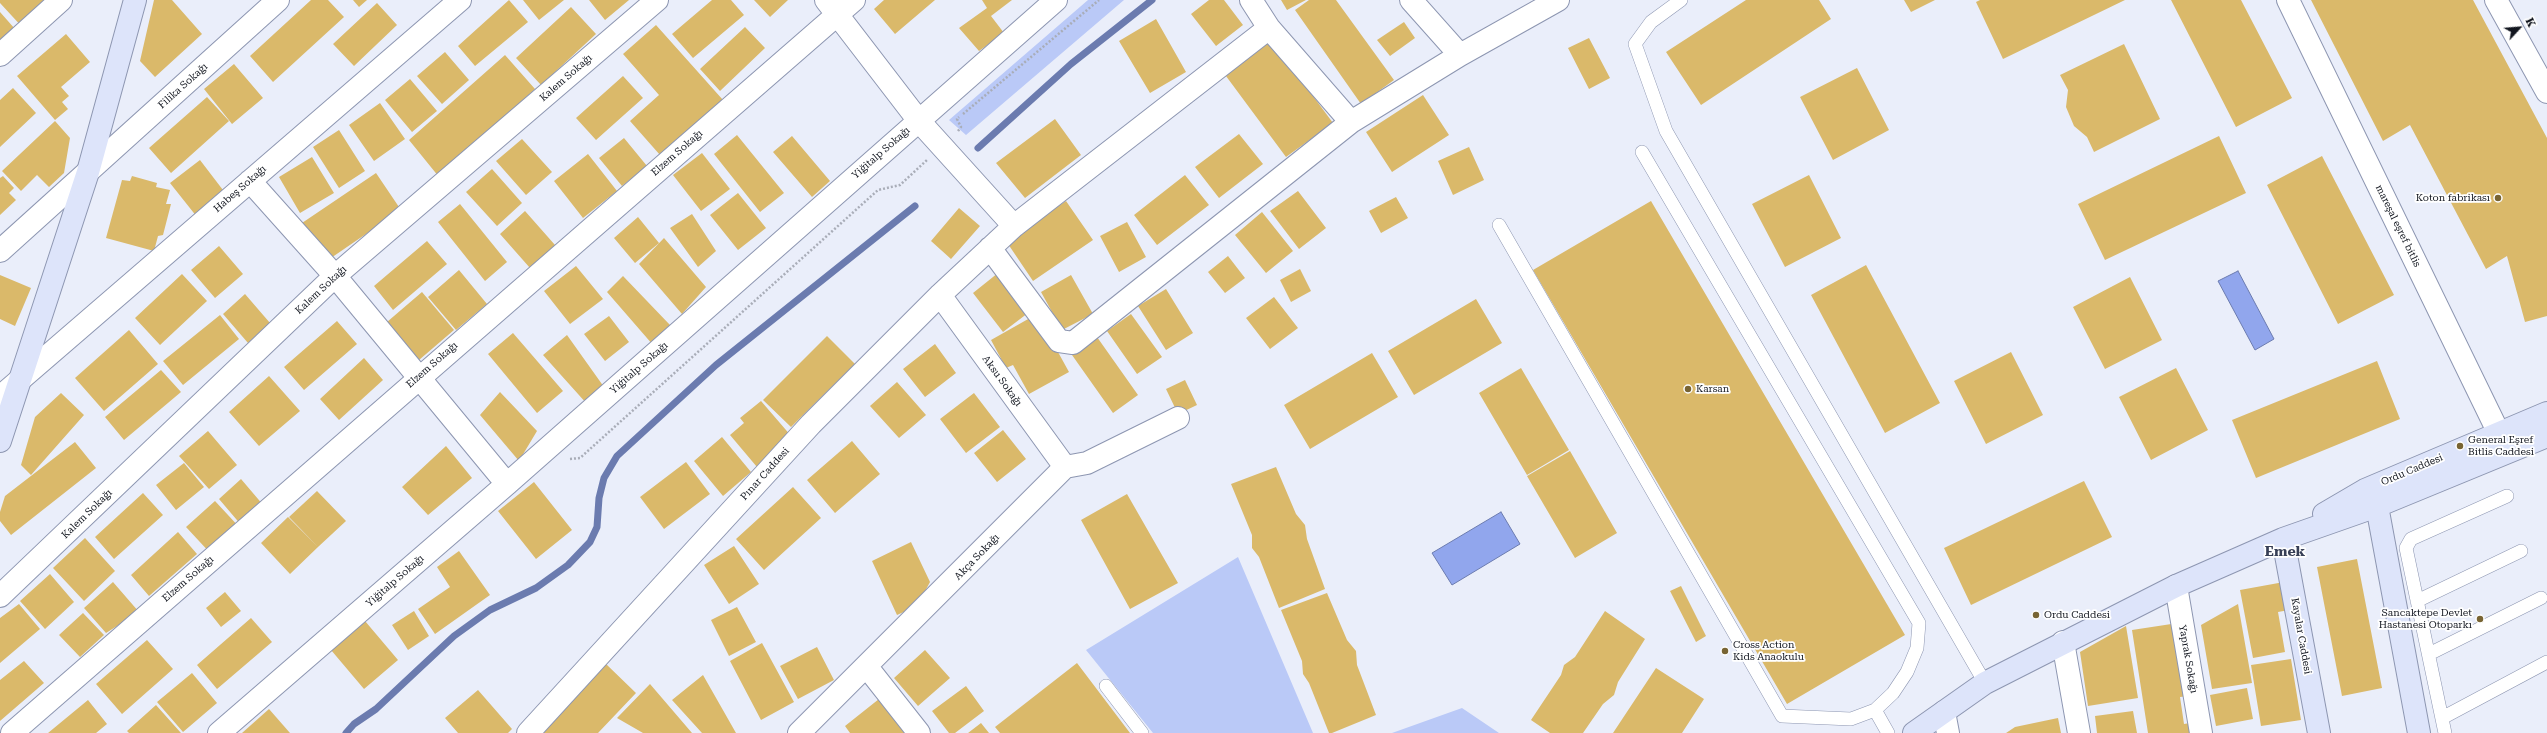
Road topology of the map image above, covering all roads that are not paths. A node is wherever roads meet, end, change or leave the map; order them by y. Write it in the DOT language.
graph roads {
  1 [pos="61,0"];
  2 [pos="135,0"];
  3 [pos="278,0"];
  4 [pos="460,0"];
  5 [pos="657,0"];
  6 [pos="854,0"];
  7 [pos="1056,0"];
  8 [pos="1251,0"];
  9 [pos="1411,0"];
  10 [pos="1558,0"];
  11 [pos="1681,0"];
  12 [pos="2288,0"];
  13 [pos="2496,0"];
  14 [pos="832,7"];
  15 [pos="1269,28"];
  16 [pos="0,54"];
  17 [pos="1460,55"];
  18 [pos="2547,92"];
  19 [pos="918,121"];
  20 [pos="1351,122"];
  21 [pos="1642,152"];
  22 [pos="88,172"];
  23 [pos="250,181"];
  24 [pos="1499,225"];
  25 [pos="1014,226"];
  26 [pos="990,248"];
  27 [pos="0,251"];
  28 [pos="335,276"];
  29 [pos="940,295"];
  30 [pos="20,378"];
  31 [pos="417,378"];
  32 [pos="0,397"];
  33 [pos="2547,413"];
  34 [pos="1178,418"];
  35 [pos="2547,436"];
  36 [pos="0,441"];
  37 [pos="2504,443"];
  38 [pos="1065,467"];
  39 [pos="507,484"];
  40 [pos="2507,496"];
  41 [pos="2371,498"];
  42 [pos="2283,539"];
  43 [pos="2521,551"];
  44 [pos="2176,586"];
  45 [pos="0,596"];
  46 [pos="2541,598"];
  47 [pos="2417,601"];
  48 [pos="2062,642"];
  49 [pos="2428,654"];
  50 [pos="2547,662"];
  51 [pos="867,667"];
  52 [pos="1985,683"];
  53 [pos="1106,686"];
  54 [pos="1875,710"];
  55 [pos="2442,718"];
  56 [pos="1946,723"];
  57 [pos="12,733"];
  58 [pos="219,733"];
  59 [pos="528,733"];
  60 [pos="799,733"];
  61 [pos="919,733"];
  62 [pos="1142,733"];
  63 [pos="1888,733"];
  64 [pos="1914,733"];
  65 [pos="2079,733"];
  66 [pos="2201,733"];
  67 [pos="2319,733"];
  68 [pos="2419,733"];
  69 [pos="2445,733"];
  1 -- 16 [label="street"];
  2 -- 22 [label="main road"];
  3 -- 22 [label="street, Filika Sokağı"];
  4 -- 23 [label="street, Habeş Sokağı"];
  5 -- 28 [label="street, Kalem Sokağı"];
  6 -- 14 [label="street, Elzem Sokağı"];
  7 -- 19 [label="street, Yiğitalp Sokağı"];
  8 -- 15 [label="street"];
  9 -- 17 [label="street"];
  10 -- 17 [label="street"];
  11 -- 52 [label="lane"];
  12 -- 37 [label="street, mareşal eşref bitlis"];
  13 -- 18 [label="street"];
  14 -- 19 [label="street"];
  14 -- 31 [label="street, Elzem Sokağı"];
  15 -- 20 [label="street"];
  15 -- 25 [label="street, Pınar Caddesi"];
  17 -- 20 [label="street"];
  19 -- 25 [label="street"];
  19 -- 39 [label="street, Yiğitalp Sokağı"];
  20 -- 26 [label="street"];
  21 -- 54 [label="lane"];
  22 -- 27 [label="street, Filika Sokağı"];
  22 -- 30 [label="main road"];
  23 -- 28 [label="street"];
  23 -- 30 [label="street, Habeş Sokağı"];
  24 -- 54 [label="lane"];
  25 -- 26 [label="street, Pınar Caddesi"];
  26 -- 29 [label="street, Pınar Caddesi"];
  28 -- 31 [label="street"];
  28 -- 45 [label="street, Kalem Sokağı"];
  29 -- 38 [label="street, Aksu Sokağı"];
  29 -- 59 [label="street, Pınar Caddesi"];
  30 -- 32 [label="street, Habeş Sokağı"];
  30 -- 36 [label="main road"];
  31 -- 39 [label="street"];
  31 -- 57 [label="street, Elzem Sokağı"];
  33 -- 37 [label="main road, Ordu Caddesi"];
  34 -- 38 [label="street"];
  35 -- 37 [label="main road, Ordu Caddesi"];
  37 -- 41 [label="main road, Ordu Caddesi"];
  38 -- 51 [label="street, Akça Sokağı"];
  39 -- 58 [label="street, Yiğitalp Sokağı"];
  40 -- 47 [label="lane"];
  41 -- 42 [label="main road, Ordu Caddesi"];
  41 -- 68 [label="main road"];
  42 -- 44 [label="main road, Ordu Caddesi"];
  42 -- 67 [label="main road, Kayalar Caddesi"];
  43 -- 47 [label="lane"];
  44 -- 48 [label="main road, Ordu Caddesi"];
  44 -- 66 [label="street, Yaprak Sokağı"];
  46 -- 49 [label="lane"];
  47 -- 49 [label="lane"];
  48 -- 52 [label="main road, Ordu Caddesi"];
  48 -- 65 [label="street"];
  49 -- 55 [label="lane"];
  50 -- 55 [label="lane"];
  51 -- 60 [label="street, Akça Sokağı"];
  51 -- 61 [label="street"];
  52 -- 56 [label="main road, Ordu Caddesi"];
  53 -- 62 [label="lane"];
  54 -- 63 [label="lane"];
  55 -- 69 [label="lane"];
  56 -- 64 [label="main road, Ordu Caddesi"];
}
